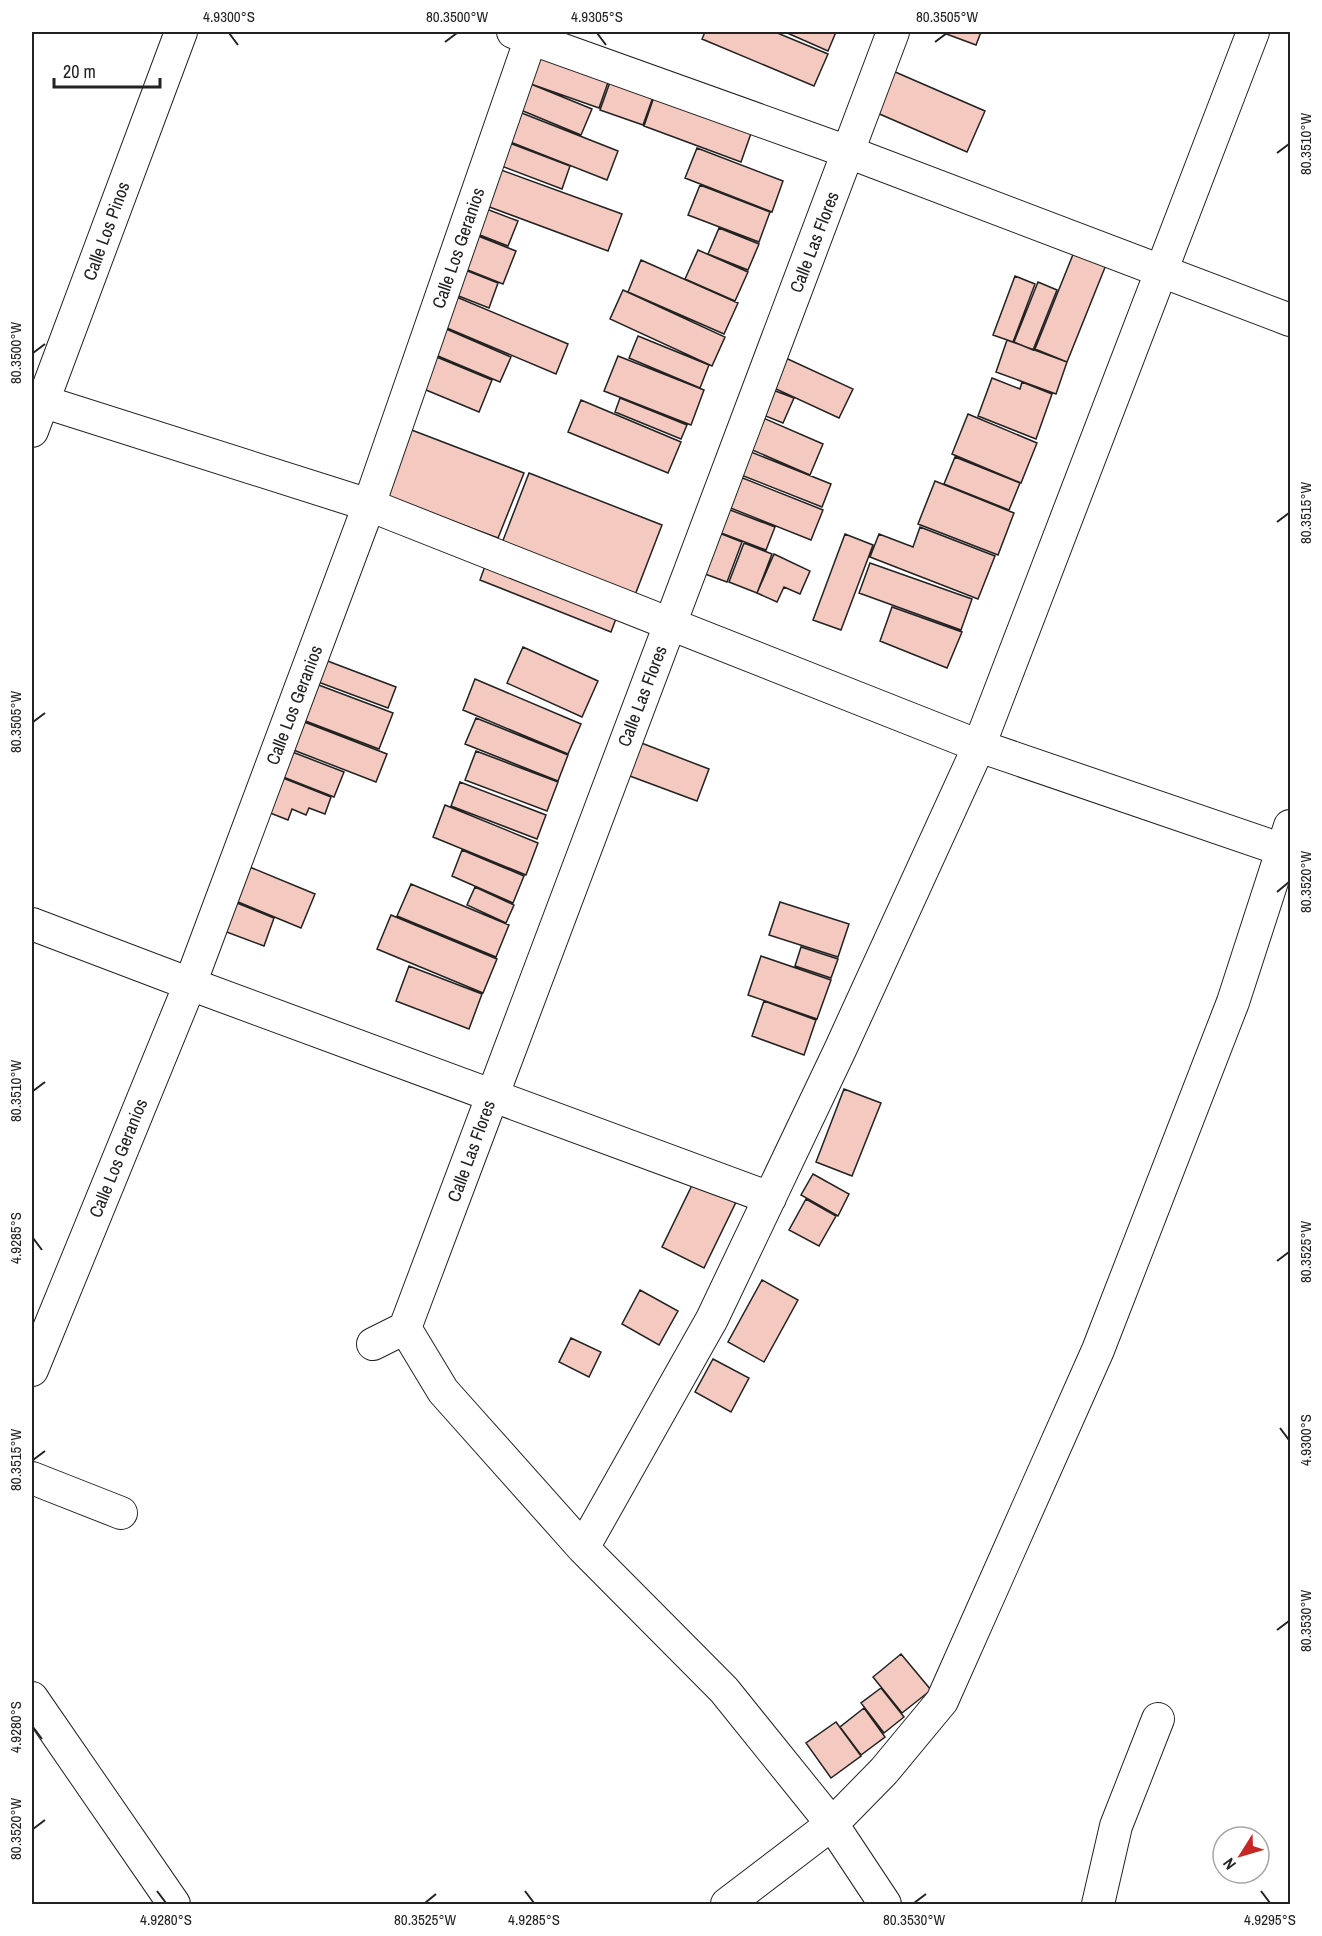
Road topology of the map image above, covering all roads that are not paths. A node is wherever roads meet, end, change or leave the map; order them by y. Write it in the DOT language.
graph roads {
  1 [pos="181,32"];
  2 [pos="893,32"];
  3 [pos="1253,32"];
  4 [pos="525,34"];
  5 [pos="848,152"];
  6 [pos="1163,270"];
  7 [pos="1290,320"];
  8 [pos="37,400"];
  9 [pos="32,431"];
  10 [pos="369,505"];
  11 [pos="670,622"];
  12 [pos="979,746"];
  13 [pos="1287,838"];
  14 [pos="32,924"];
  15 [pos="190,984"];
  16 [pos="492,1095"];
  17 [pos="770,1198"];
  18 [pos="405,1328"];
  19 [pos="373,1344"];
  20 [pos="32,1370"];
  21 [pos="32,1479"];
  22 [pos="121,1513"];
  23 [pos="583,1548"];
  24 [pos="32,1698"];
  25 [pos="1158,1719"];
  26 [pos="832,1824"];
  27 [pos="174,1905"];
  28 [pos="727,1905"];
  29 [pos="885,1905"];
  30 [pos="1098,1905"];
  1 -- 8 [label="street, Calle Los Pinos"];
  2 -- 5 [label="street, Calle Las Flores"];
  3 -- 6 [label="street"];
  4 -- 5 [label="street"];
  4 -- 10 [label="street, Calle Los Geranios"];
  5 -- 6 [label="street"];
  5 -- 11 [label="street, Calle Las Flores"];
  6 -- 7 [label="street"];
  6 -- 12 [label="street"];
  8 -- 9 [label="street, Calle Los Pinos"];
  8 -- 10 [label="street"];
  10 -- 11 [label="street"];
  10 -- 15 [label="street, Calle Los Geranios"];
  11 -- 12 [label="street"];
  11 -- 16 [label="street, Calle Las Flores"];
  12 -- 13 [label="street"];
  12 -- 17 [label="street"];
  13 -- 26 [label="street"];
  14 -- 15 [label="street"];
  15 -- 16 [label="street"];
  15 -- 20 [label="street, Calle Los Geranios"];
  16 -- 17 [label="street"];
  16 -- 18 [label="street, Calle Las Flores"];
  17 -- 23 [label="street"];
  18 -- 19 [label="street"];
  18 -- 23 [label="street"];
  21 -- 22 [label="street"];
  23 -- 26 [label="street"];
  24 -- 27 [label="street"];
  25 -- 30 [label="street"];
  26 -- 28 [label="street"];
  26 -- 29 [label="street"];
}
